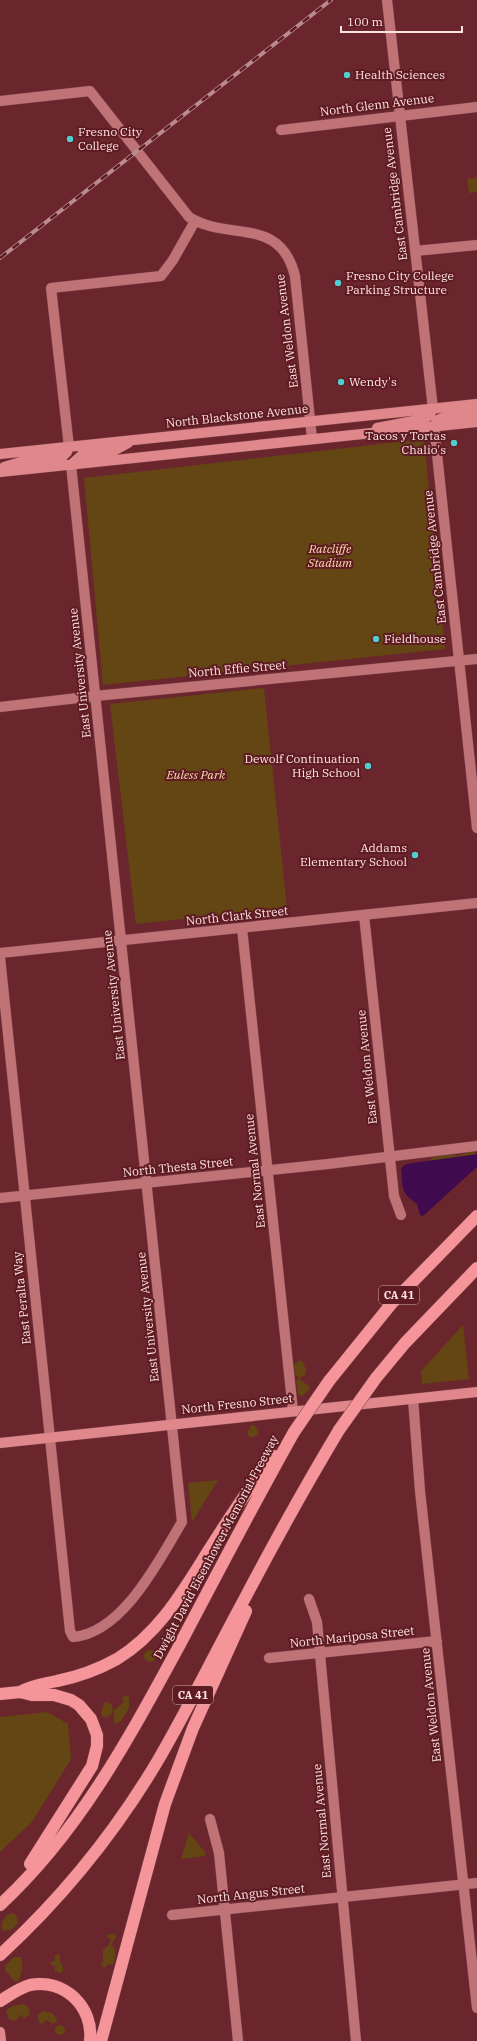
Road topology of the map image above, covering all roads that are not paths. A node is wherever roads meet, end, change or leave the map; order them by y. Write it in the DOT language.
graph roads {
  1 [pos="387,0"];
  2 [pos="0,102"];
  3 [pos="477,107"];
  4 [pos="399,115"];
  5 [pos="281,130"];
  6 [pos="195,221"];
  7 [pos="477,245"];
  8 [pos="415,251"];
  9 [pos="477,404"];
  10 [pos="433,409"];
  11 [pos="477,412"];
  12 [pos="310,421"];
  13 [pos="477,422"];
  14 [pos="434,426"];
  15 [pos="348,436"];
  16 [pos="312,439"];
  17 [pos="133,440"];
  18 [pos="69,447"];
  19 [pos="45,450"];
  20 [pos="0,454"];
  21 [pos="0,461"];
  22 [pos="71,465"];
  23 [pos="0,468"];
  24 [pos="0,472"];
  25 [pos="477,659"];
  26 [pos="458,661"];
  27 [pos="95,696"];
  28 [pos="0,707"];
  29 [pos="477,828"];
  30 [pos="477,903"];
  31 [pos="364,915"];
  32 [pos="242,928"];
  33 [pos="122,940"];
  34 [pos="0,953"];
  35 [pos="0,957"];
  36 [pos="477,1146"];
  37 [pos="389,1157"];
  38 [pos="268,1170"];
  39 [pos="148,1183"];
  40 [pos="25,1196"];
  41 [pos="0,1198"];
  42 [pos="401,1215"];
  43 [pos="477,1216"];
  44 [pos="477,1268"];
  45 [pos="477,1392"];
  46 [pos="413,1399"];
  47 [pos="293,1411"];
  48 [pos="172,1424"];
  49 [pos="294,1432"];
  50 [pos="50,1438"];
  51 [pos="0,1443"];
  52 [pos="300,1496"];
  53 [pos="309,1599"];
  54 [pos="73,1637"];
  55 [pos="437,1641"];
  56 [pos="319,1653"];
  57 [pos="269,1658"];
  58 [pos="20,1692"];
  59 [pos="0,1694"];
  60 [pos="210,1818"];
  61 [pos="477,1882"];
  62 [pos="463,1884"];
  63 [pos="10,1896"];
  64 [pos="342,1898"];
  65 [pos="0,1905"];
  66 [pos="224,1910"];
  67 [pos="172,1915"];
  68 [pos="0,1955"];
  69 [pos="0,2000"];
  70 [pos="477,2008"];
  71 [pos="0,2032"];
  72 [pos="1,2041"];
  73 [pos="90,2041"];
  74 [pos="101,2041"];
  75 [pos="238,2041"];
  76 [pos="356,2041"];
  1 -- 4 [label="street, East Cambridge Avenue"];
  2 -- 6 [label="street"];
  3 -- 4 [label="street, North Glenn Avenue"];
  4 -- 5 [label="street, North Glenn Avenue"];
  4 -- 8 [label="street, East Cambridge Avenue"];
  6 -- 12 [label="street, East Weldon Avenue"];
  6 -- 18 [label="street"];
  7 -- 8 [label="street"];
  8 -- 10 [label="street, East Cambridge Avenue"];
  9 -- 10 [label="main road, North Blackstone Avenue"];
  10 -- 12 [label="main road, North Blackstone Avenue"];
  10 -- 15 [label="main road"];
  11 -- 14 [label="main road"];
  12 -- 16 [label="street, East Weldon Avenue"];
  12 -- 17 [label="main road, North Blackstone Avenue"];
  13 -- 14 [label="main road"];
  14 -- 15 [label="main road"];
  14 -- 26 [label="street, East Cambridge Avenue"];
  15 -- 16 [label="main road"];
  16 -- 22 [label="main road"];
  17 -- 18 [label="main road, North Blackstone Avenue"];
  17 -- 22 [label="main road"];
  18 -- 19 [label="main road, North Blackstone Avenue"];
  18 -- 23 [label="main road"];
  19 -- 20 [label="main road, North Blackstone Avenue"];
  19 -- 21 [label="main road"];
  22 -- 24 [label="main road"];
  22 -- 27 [label="street, East University Avenue"];
  25 -- 26 [label="street, North Effie Street"];
  26 -- 27 [label="street, North Effie Street"];
  26 -- 29 [label="street, East Cambridge Avenue"];
  27 -- 28 [label="street, North Effie Street"];
  27 -- 33 [label="street, East University Avenue"];
  30 -- 31 [label="street, North Clark Street"];
  31 -- 32 [label="street, North Clark Street"];
  31 -- 37 [label="street, East Weldon Avenue"];
  32 -- 33 [label="street, North Clark Street"];
  32 -- 38 [label="street, East Normal Avenue"];
  33 -- 34 [label="street, North Clark Street"];
  33 -- 39 [label="street, East University Avenue"];
  35 -- 40 [label="street, East Peralta Way"];
  36 -- 37 [label="street, North Thesta Street"];
  37 -- 38 [label="street, North Thesta Street"];
  37 -- 42 [label="street, East Weldon Avenue"];
  38 -- 39 [label="street, North Thesta Street"];
  38 -- 47 [label="street, East Normal Avenue"];
  39 -- 40 [label="street, North Thesta Street"];
  39 -- 48 [label="street, East University Avenue"];
  40 -- 41 [label="street, North Thesta Street"];
  40 -- 50 [label="street, East Peralta Way"];
  43 -- 49 [label="highway, Dwight David Eisenhower Memorial Freeway / CA 41, bridge"];
  44 -- 52 [label="highway, CA 41, bridge"];
  45 -- 46 [label="main road, North Fresno Street"];
  46 -- 47 [label="main road, North Fresno Street"];
  46 -- 55 [label="street, East Weldon Avenue"];
  47 -- 48 [label="main road, North Fresno Street"];
  48 -- 50 [label="main road, North Fresno Street"];
  48 -- 54 [label="street, East University Avenue"];
  49 -- 58 [label="highway"];
  49 -- 63 [label="highway, Dwight David Eisenhower Memorial Freeway / CA 41"];
  50 -- 51 [label="main road, North Fresno Street"];
  50 -- 54 [label="street, East Peralta Way"];
  52 -- 68 [label="highway, CA 41"];
  52 -- 74 [label="highway"];
  53 -- 56 [label="street, East Normal Avenue"];
  55 -- 56 [label="street, North Mariposa Street"];
  55 -- 62 [label="street, East Weldon Avenue"];
  56 -- 57 [label="street, North Mariposa Street"];
  56 -- 64 [label="street, East Normal Avenue"];
  58 -- 59 [label="highway"];
  58 -- 63 [label="highway"];
  60 -- 66 [label="street"];
  61 -- 62 [label="street, North Angus Street"];
  62 -- 64 [label="street, North Angus Street"];
  62 -- 70 [label="street, East Weldon Avenue"];
  63 -- 65 [label="highway, Dwight David Eisenhower Memorial Freeway / CA 41"];
  64 -- 66 [label="street, North Angus Street"];
  64 -- 76 [label="street, East Normal Avenue"];
  66 -- 67 [label="street, North Angus Street"];
  66 -- 75 [label="street"];
  69 -- 73 [label="highway"];
  71 -- 72 [label="main road"];
}
